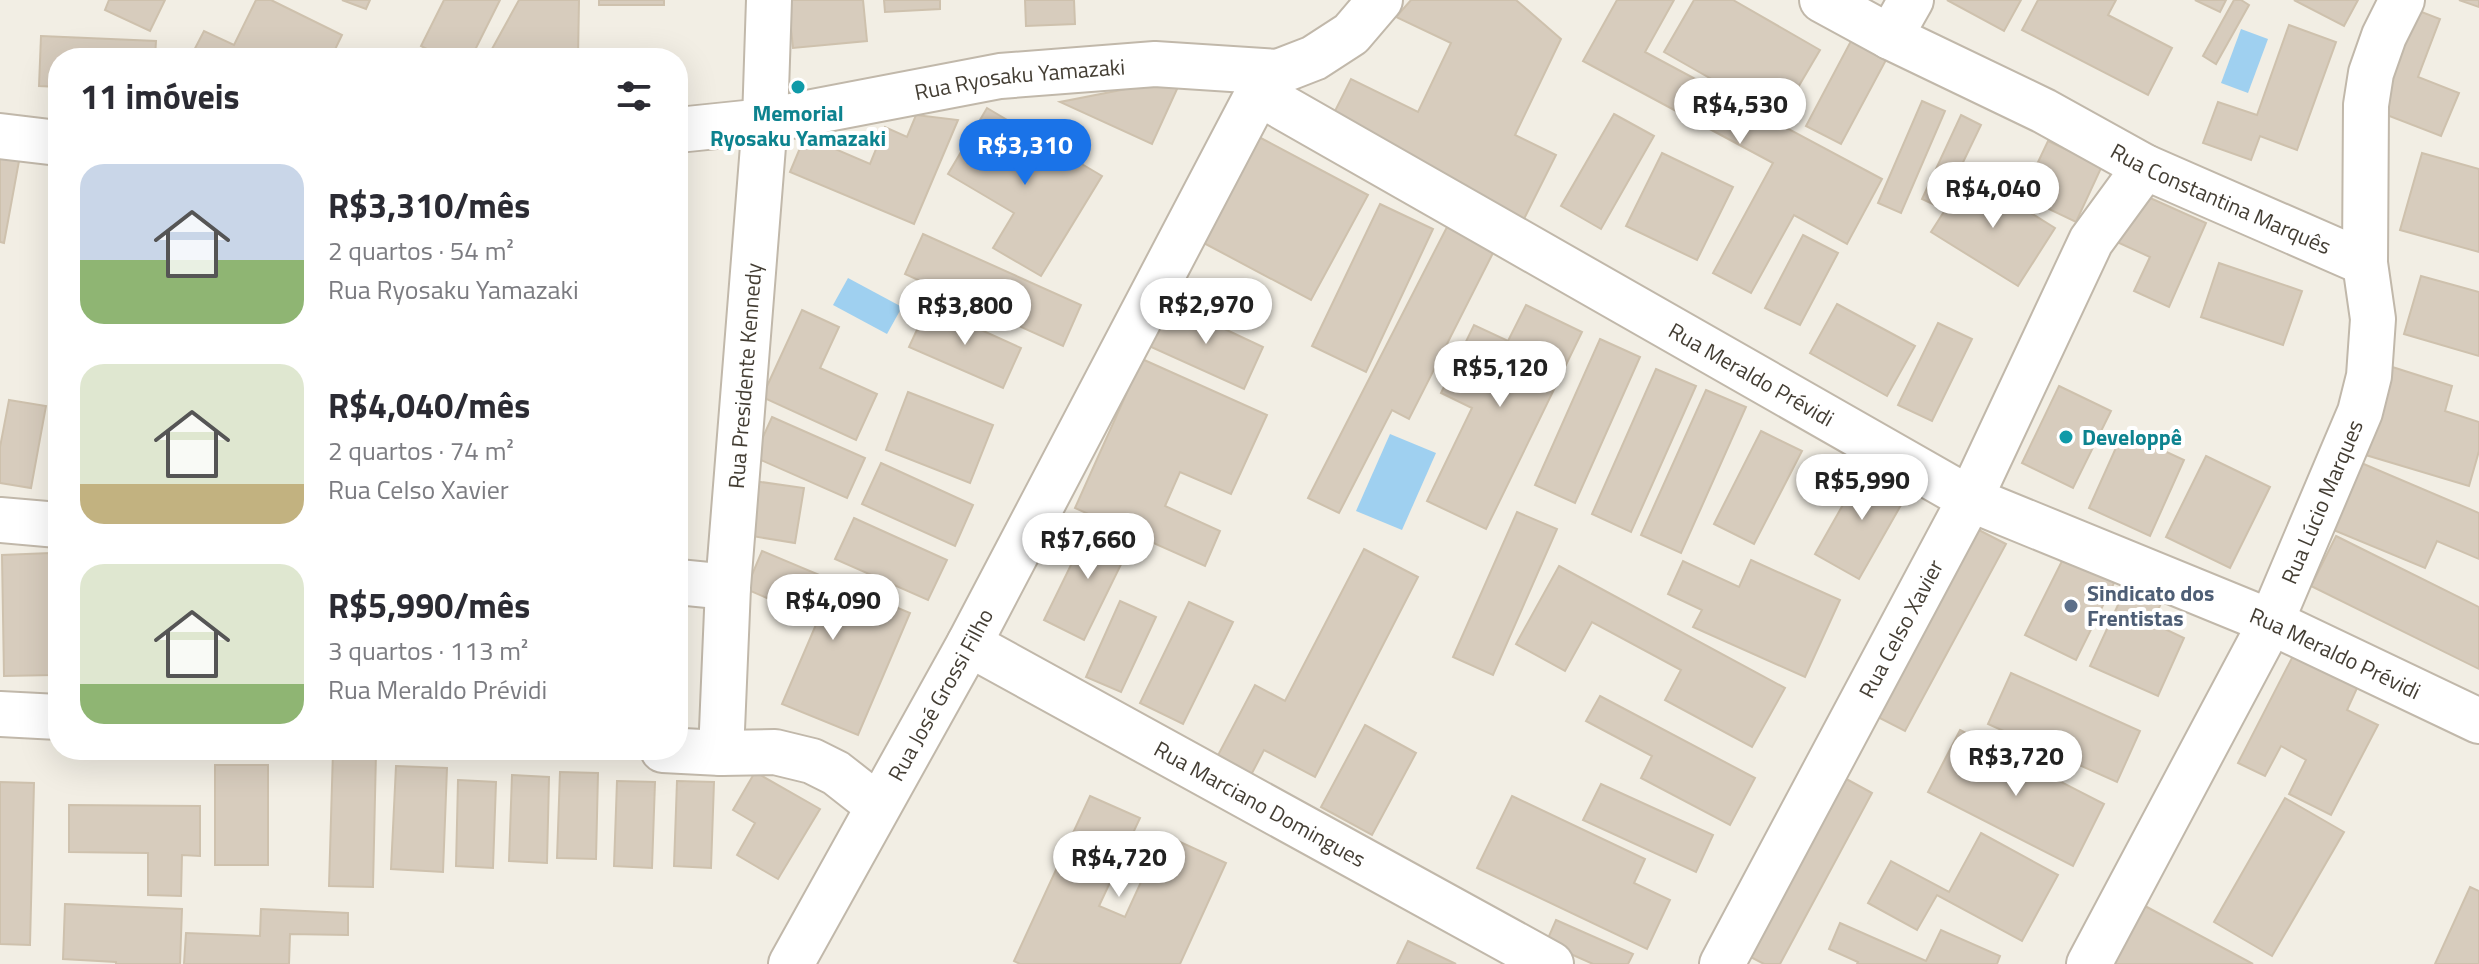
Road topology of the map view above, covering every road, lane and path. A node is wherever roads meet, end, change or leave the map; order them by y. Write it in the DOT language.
graph roads {
  1 [pos="769,0"];
  2 [pos="1380,0"];
  3 [pos="1822,0"];
  4 [pos="2402,0"];
  5 [pos="1901,18"];
  6 [pos="1268,83"];
  7 [pos="765,121"];
  8 [pos="688,129"];
  9 [pos="0,136"];
  10 [pos="48,142"];
  11 [pos="2145,167"];
  12 [pos="2365,263"];
  13 [pos="1970,499"];
  14 [pos="0,520"];
  15 [pos="48,524"];
  16 [pos="688,583"];
  17 [pos="728,587"];
  18 [pos="2271,622"];
  19 [pos="969,644"];
  20 [pos="0,714"];
  21 [pos="48,716"];
  22 [pos="2479,721"];
  23 [pos="688,751"];
  24 [pos="721,753"];
  25 [pos="878,806"];
  26 [pos="791,964"];
  27 [pos="1551,964"];
  28 [pos="1722,964"];
  29 [pos="2089,964"];
  1 -- 7 [label="street, Rua Presidente Kennedy"];
  2 -- 6 [label="street"];
  3 -- 5 [label="street, Rua Constantina Marquês"];
  4 -- 12 [label="street, Rua Lúcio Marques"];
  5 -- 11 [label="street, Rua Constantina Marquês"];
  6 -- 7 [label="street, Rua Ryosaku Yamazaki"];
  6 -- 13 [label="street, Rua Meraldo Prévidi"];
  6 -- 19 [label="street, Rua José Grossi Filho"];
  7 -- 8 [label="street, Rua Ryosaku Yamazaki"];
  7 -- 17 [label="street, Rua Presidente Kennedy"];
  9 -- 10 [label="street"];
  11 -- 12 [label="street, Rua Constantina Marquês"];
  11 -- 13 [label="street, Rua Celso Xavier"];
  12 -- 18 [label="street, Rua Lúcio Marques"];
  13 -- 18 [label="street, Rua Meraldo Prévidi"];
  13 -- 28 [label="street, Rua Celso Xavier"];
  14 -- 15 [label="street"];
  16 -- 17 [label="street"];
  17 -- 24 [label="street, Rua Presidente Kennedy"];
  18 -- 22 [label="street, Rua Meraldo Prévidi"];
  18 -- 29 [label="street, Rua Lúcio Marques"];
  19 -- 25 [label="street, Rua José Grossi Filho"];
  19 -- 27 [label="street, Rua Marciano Domingues"];
  20 -- 21 [label="street"];
  23 -- 24 [label="street"];
  24 -- 25 [label="street"];
  25 -- 26 [label="street, Rua José Grossi Filho"];
}
